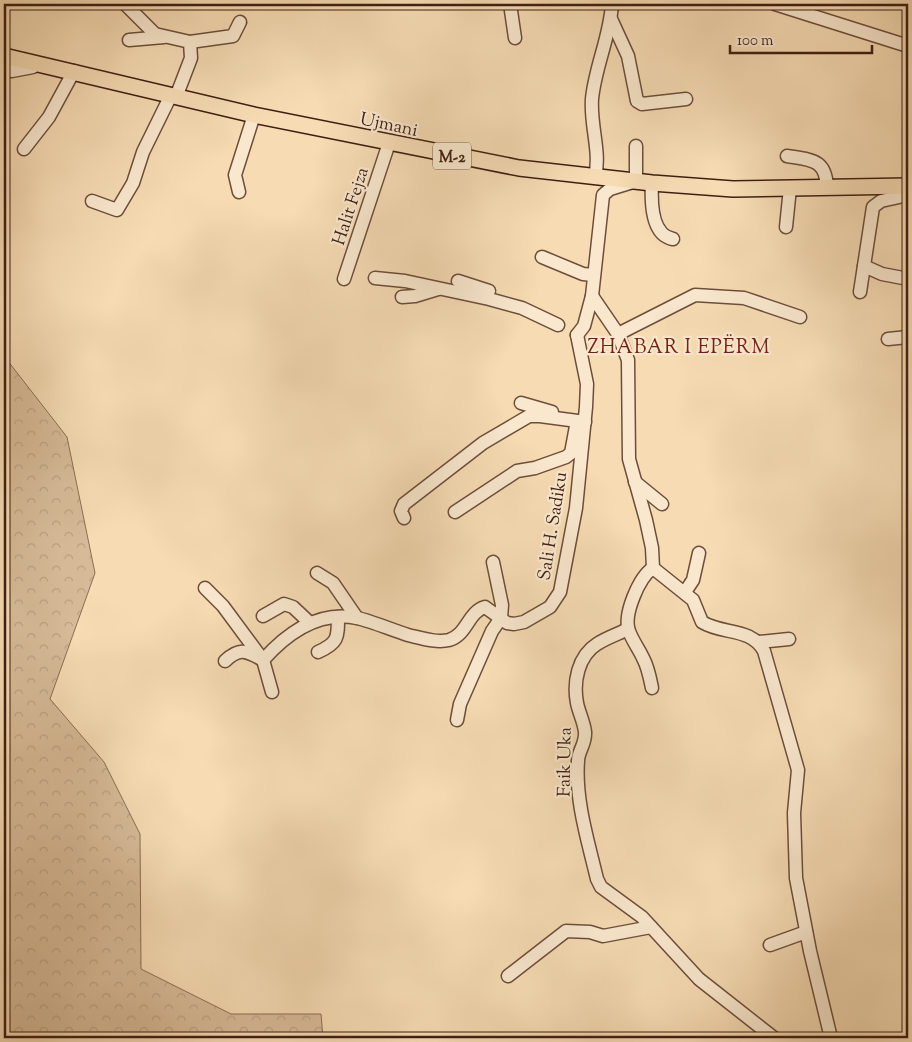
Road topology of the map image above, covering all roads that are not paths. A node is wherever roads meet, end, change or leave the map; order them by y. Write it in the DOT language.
graph roads {
  1 [pos="124,4"];
  2 [pos="510,4"];
  3 [pos="612,4"];
  4 [pos="775,4"];
  5 [pos="611,19"];
  6 [pos="240,22"];
  7 [pos="165,38"];
  8 [pos="516,38"];
  9 [pos="129,40"];
  10 [pos="190,42"];
  11 [pos="908,46"];
  12 [pos="4,56"];
  13 [pos="37,63"];
  14 [pos="12,71"];
  15 [pos="74,71"];
  16 [pos="173,96"];
  17 [pos="686,99"];
  18 [pos="254,115"];
  19 [pos="389,143"];
  20 [pos="636,146"];
  21 [pos="24,149"];
  22 [pos="787,156"];
  23 [pos="595,177"];
  24 [pos="636,182"];
  25 [pos="652,183"];
  26 [pos="908,186"];
  27 [pos="790,188"];
  28 [pos="826,188"];
  29 [pos="239,192"];
  30 [pos="908,194"];
  31 [pos="92,201"];
  32 [pos="786,227"];
  33 [pos="673,239"];
  34 [pos="542,257"];
  35 [pos="864,266"];
  36 [pos="592,275"];
  37 [pos="375,278"];
  38 [pos="903,278"];
  39 [pos="344,279"];
  40 [pos="458,281"];
  41 [pos="438,289"];
  42 [pos="860,292"];
  43 [pos="592,296"];
  44 [pos="402,297"];
  45 [pos="800,317"];
  46 [pos="558,325"];
  47 [pos="618,334"];
  48 [pos="577,335"];
  49 [pos="908,337"];
  50 [pos="888,339"];
  51 [pos="521,402"];
  52 [pos="560,418"];
  53 [pos="580,422"];
  54 [pos="635,482"];
  55 [pos="662,504"];
  56 [pos="455,512"];
  57 [pos="404,518"];
  58 [pos="699,553"];
  59 [pos="493,562"];
  60 [pos="653,568"];
  61 [pos="317,573"];
  62 [pos="205,588"];
  63 [pos="685,592"];
  64 [pos="263,616"];
  65 [pos="338,618"];
  66 [pos="357,618"];
  67 [pos="501,618"];
  68 [pos="310,623"];
  69 [pos="628,629"];
  70 [pos="789,639"];
  71 [pos="759,642"];
  72 [pos="318,652"];
  73 [pos="263,660"];
  74 [pos="225,661"];
  75 [pos="652,688"];
  76 [pos="272,692"];
  77 [pos="457,720"];
  78 [pos="651,926"];
  79 [pos="806,932"];
  80 [pos="770,945"];
  81 [pos="508,976"];
  82 [pos="774,1038"];
  83 [pos="831,1038"];
  1 -- 7 [label="street"];
  2 -- 8 [label="street"];
  3 -- 5 [label="street"];
  4 -- 11 [label="street"];
  5 -- 17 [label="street"];
  5 -- 23 [label="street"];
  6 -- 10 [label="street"];
  7 -- 9 [label="street"];
  7 -- 10 [label="street"];
  10 -- 16 [label="street"];
  12 -- 13 [label="main road, Ujmani / M-2"];
  13 -- 14 [label="street"];
  13 -- 15 [label="main road, Ujmani / M-2"];
  15 -- 16 [label="main road, Ujmani / M-2"];
  15 -- 21 [label="street"];
  16 -- 18 [label="main road, Ujmani / M-2"];
  16 -- 31 [label="street"];
  18 -- 19 [label="main road, Ujmani / M-2"];
  18 -- 29 [label="street"];
  19 -- 23 [label="main road, Ujmani / M-2"];
  19 -- 39 [label="street, Halit Fejza"];
  20 -- 24 [label="street"];
  22 -- 28 [label="street"];
  23 -- 24 [label="main road, Ujmani / M-2"];
  24 -- 25 [label="main road, Ujmani / M-2"];
  24 -- 36 [label="street"];
  25 -- 27 [label="main road, Ujmani / M-2"];
  25 -- 33 [label="street"];
  26 -- 28 [label="main road, Ujmani / M-2"];
  27 -- 28 [label="main road, Ujmani / M-2"];
  27 -- 32 [label="street"];
  30 -- 35 [label="street"];
  34 -- 36 [label="street"];
  35 -- 38 [label="street"];
  35 -- 42 [label="street"];
  36 -- 43 [label="street"];
  37 -- 41 [label="street"];
  40 -- 46 [label="street"];
  41 -- 44 [label="street"];
  41 -- 46 [label="street"];
  43 -- 47 [label="street"];
  43 -- 48 [label="street"];
  45 -- 47 [label="street"];
  46 -- 48 [label="street"];
  47 -- 54 [label="street"];
  48 -- 53 [label="street, Sali H. Sadiku"];
  49 -- 50 [label="street"];
  51 -- 52 [label="street"];
  52 -- 53 [label="street"];
  52 -- 57 [label="street"];
  53 -- 56 [label="street, Sali H. Sadiku"];
  53 -- 67 [label="street, Sali H. Sadiku"];
  54 -- 55 [label="street"];
  54 -- 60 [label="street"];
  58 -- 63 [label="street"];
  59 -- 67 [label="street"];
  60 -- 63 [label="street"];
  60 -- 69 [label="street"];
  61 -- 66 [label="street"];
  62 -- 73 [label="street"];
  63 -- 71 [label="street"];
  64 -- 68 [label="street"];
  65 -- 66 [label="street, Sali H. Sadiku"];
  65 -- 68 [label="street, Sali H. Sadiku"];
  65 -- 72 [label="street"];
  66 -- 67 [label="street, Sali H. Sadiku"];
  67 -- 77 [label="street"];
  68 -- 73 [label="street, Sali H. Sadiku"];
  69 -- 75 [label="street"];
  69 -- 78 [label="street, Faik Uka"];
  70 -- 71 [label="street"];
  71 -- 79 [label="street"];
  73 -- 74 [label="street"];
  73 -- 76 [label="street"];
  78 -- 81 [label="street"];
  78 -- 82 [label="street, Faik Uka"];
  79 -- 80 [label="street"];
  79 -- 83 [label="street"];
}
